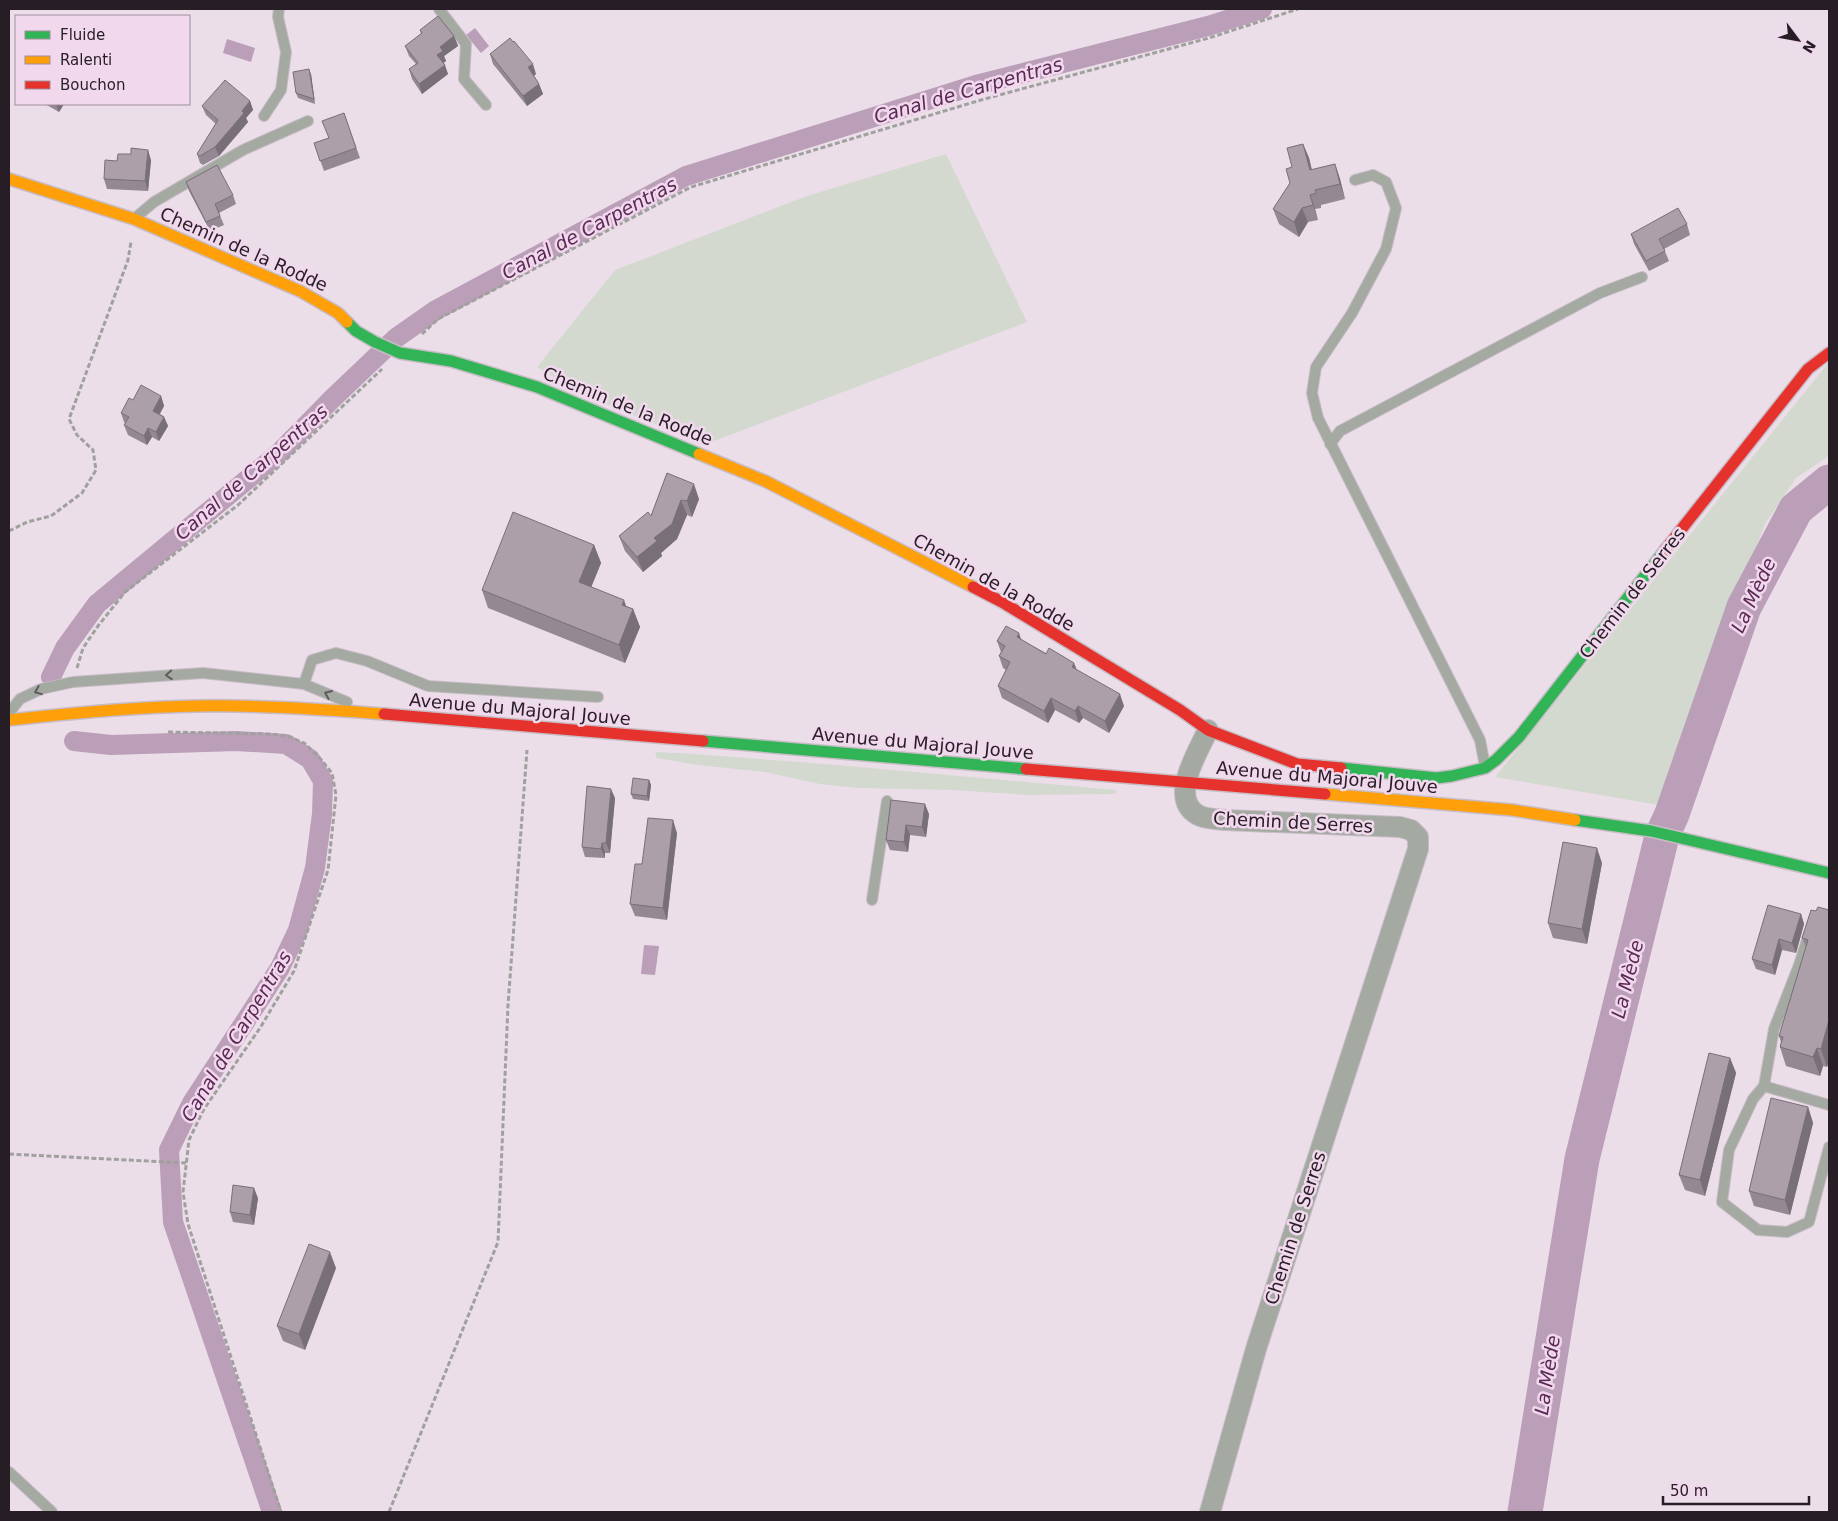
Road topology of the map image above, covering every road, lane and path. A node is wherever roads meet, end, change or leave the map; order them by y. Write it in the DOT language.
graph roads {
  1 [pos="279,9"];
  2 [pos="439,9"];
  3 [pos="1298,9"];
  4 [pos="486,105"];
  5 [pos="264,116"];
  6 [pos="308,121"];
  7 [pos="9,179"];
  8 [pos="1355,180"];
  9 [pos="134,219"];
  10 [pos="1642,277"];
  11 [pos="397,352"];
  12 [pos="1829,353"];
  13 [pos="1330,444"];
  14 [pos="9,531"];
  15 [pos="73,682"];
  16 [pos="304,684"];
  17 [pos="598,697"];
  18 [pos="9,713"];
  19 [pos="373,714"];
  20 [pos="9,720"];
  21 [pos="529,727"];
  22 [pos="1208,730"];
  23 [pos="162,732"];
  24 [pos="1485,768"];
  25 [pos="1185,782"];
  26 [pos="887,802"];
  27 [pos="1829,873"];
  28 [pos="872,900"];
  29 [pos="1812,923"];
  30 [pos="1764,1086"];
  31 [pos="1829,1105"];
  32 [pos="1829,1147"];
  33 [pos="9,1154"];
  34 [pos="186,1163"];
  35 [pos="9,1472"];
  36 [pos="52,1512"];
  37 [pos="281,1512"];
  38 [pos="390,1512"];
  39 [pos="1210,1512"];
  1 -- 5 [label="lane"];
  2 -- 4 [label="lane"];
  3 -- 11 [label="path"];
  6 -- 9 [label="lane"];
  7 -- 9 [label="street, Chemin de la Rodde"];
  8 -- 13 [label="lane"];
  9 -- 11 [label="street, Chemin de la Rodde"];
  9 -- 14 [label="path"];
  10 -- 13 [label="lane"];
  11 -- 15 [label="path"];
  11 -- 22 [label="street, Chemin de la Rodde"];
  12 -- 24 [label="street, Chemin de Serres"];
  13 -- 24 [label="lane"];
  16 -- 15 [label="lane, one-way"];
  15 -- 18 [label="lane, one-way"];
  16 -- 17 [label="lane"];
  19 -- 16 [label="lane, one-way"];
  19 -- 20 [label="street, Avenue du Majoral Jouve"];
  19 -- 21 [label="street, Avenue du Majoral Jouve"];
  21 -- 25 [label="street, Avenue du Majoral Jouve"];
  21 -- 38 [label="path"];
  22 -- 24 [label="street, Chemin de Serres"];
  22 -- 25 [label="street"];
  23 -- 34 [label="path"];
  25 -- 27 [label="street, Avenue du Majoral Jouve"];
  25 -- 39 [label="street, Chemin de Serres"];
  26 -- 28 [label="lane"];
  29 -- 30 [label="lane"];
  30 -- 31 [label="lane"];
  30 -- 32 [label="lane"];
  33 -- 34 [label="path"];
  34 -- 37 [label="path"];
  35 -- 36 [label="lane"];
}
